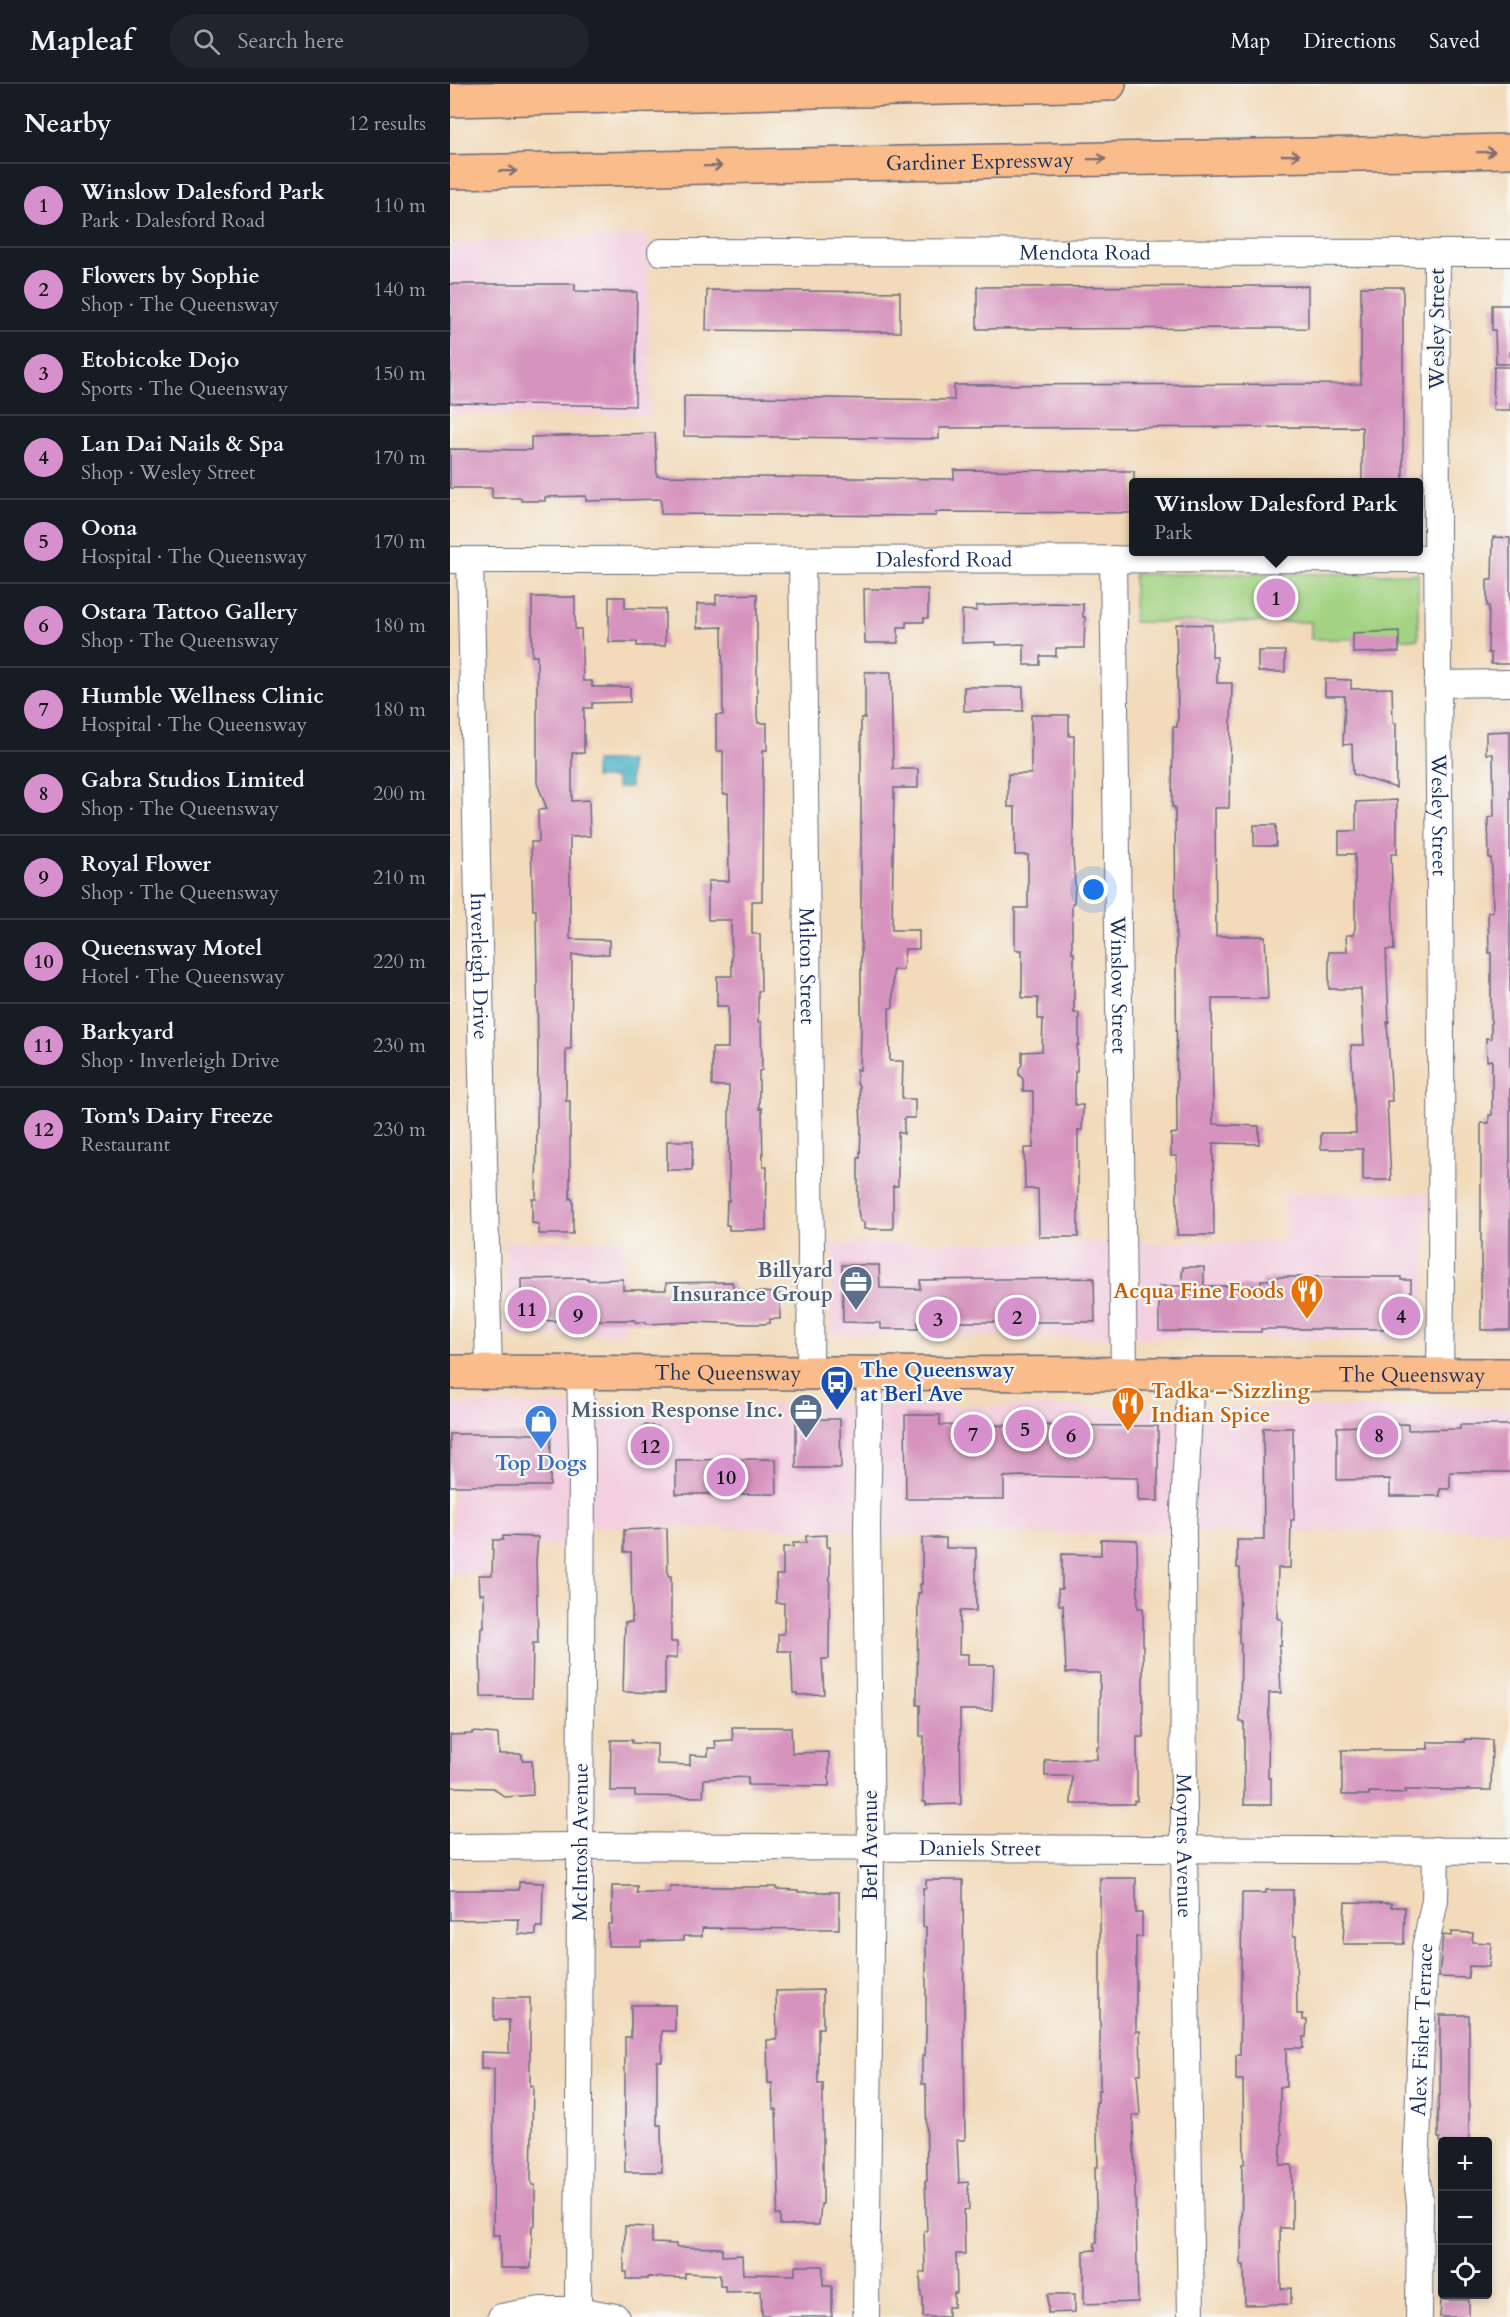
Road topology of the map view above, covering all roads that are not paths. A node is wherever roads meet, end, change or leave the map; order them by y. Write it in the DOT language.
graph roads {
  1 [pos="1110,84"];
  2 [pos="450,100"];
  3 [pos="1510,151"];
  4 [pos="450,172"];
  5 [pos="661,252"];
  6 [pos="1510,253"];
  7 [pos="1437,254"];
  8 [pos="1113,559"];
  9 [pos="1437,559"];
  10 [pos="460,560"];
  11 [pos="802,560"];
  12 [pos="1510,683"];
  13 [pos="1437,684"];
  14 [pos="450,1372"];
  15 [pos="489,1373"];
  16 [pos="810,1373"];
  17 [pos="870,1373"];
  18 [pos="580,1374"];
  19 [pos="1124,1374"];
  20 [pos="1191,1375"];
  21 [pos="1440,1375"];
  22 [pos="1510,1375"];
  23 [pos="579,1846"];
  24 [pos="450,1847"];
  25 [pos="871,1847"];
  26 [pos="1184,1849"];
  27 [pos="1436,1850"];
  28 [pos="1510,1851"];
  29 [pos="578,2310"];
  30 [pos="501,2317"];
  31 [pos="616,2317"];
  32 [pos="866,2317"];
  33 [pos="1191,2317"];
  34 [pos="1419,2317"];
  1 -- 2 [label="main road"];
  4 -- 3 [label="main road, Gardiner Expressway, one-way"];
  5 -- 7 [label="street, Mendota Road"];
  6 -- 7 [label="street, Mendota Road"];
  7 -- 9 [label="street, Wesley Street"];
  8 -- 9 [label="street, Dalesford Road"];
  8 -- 11 [label="street, Dalesford Road"];
  8 -- 19 [label="street, Winslow Street"];
  9 -- 13 [label="street, Wesley Street"];
  10 -- 11 [label="street, Dalesford Road"];
  10 -- 15 [label="street, Inverleigh Drive"];
  11 -- 16 [label="street, Milton Street"];
  12 -- 13 [label="street"];
  13 -- 21 [label="street, Wesley Street"];
  14 -- 15 [label="main road, The Queensway"];
  15 -- 18 [label="main road, The Queensway"];
  16 -- 17 [label="main road, The Queensway"];
  16 -- 18 [label="main road, The Queensway"];
  17 -- 19 [label="main road, The Queensway"];
  17 -- 25 [label="street, Berl Avenue"];
  18 -- 23 [label="street, McIntosh Avenue"];
  19 -- 20 [label="main road, The Queensway"];
  20 -- 21 [label="main road, The Queensway"];
  20 -- 26 [label="street, Moynes Avenue"];
  21 -- 22 [label="main road, The Queensway"];
  23 -- 24 [label="street, Daniels Street"];
  23 -- 25 [label="street, Daniels Street"];
  23 -- 29 [label="street, McIntosh Avenue"];
  25 -- 26 [label="street, Daniels Street"];
  25 -- 32 [label="street, Berl Avenue"];
  26 -- 27 [label="street, Daniels Street"];
  26 -- 33 [label="street, Moynes Avenue"];
  27 -- 28 [label="street, Daniels Street"];
  27 -- 34 [label="street, Alex Fisher Terrace"];
  29 -- 30 [label="street"];
  29 -- 31 [label="street"];
}
